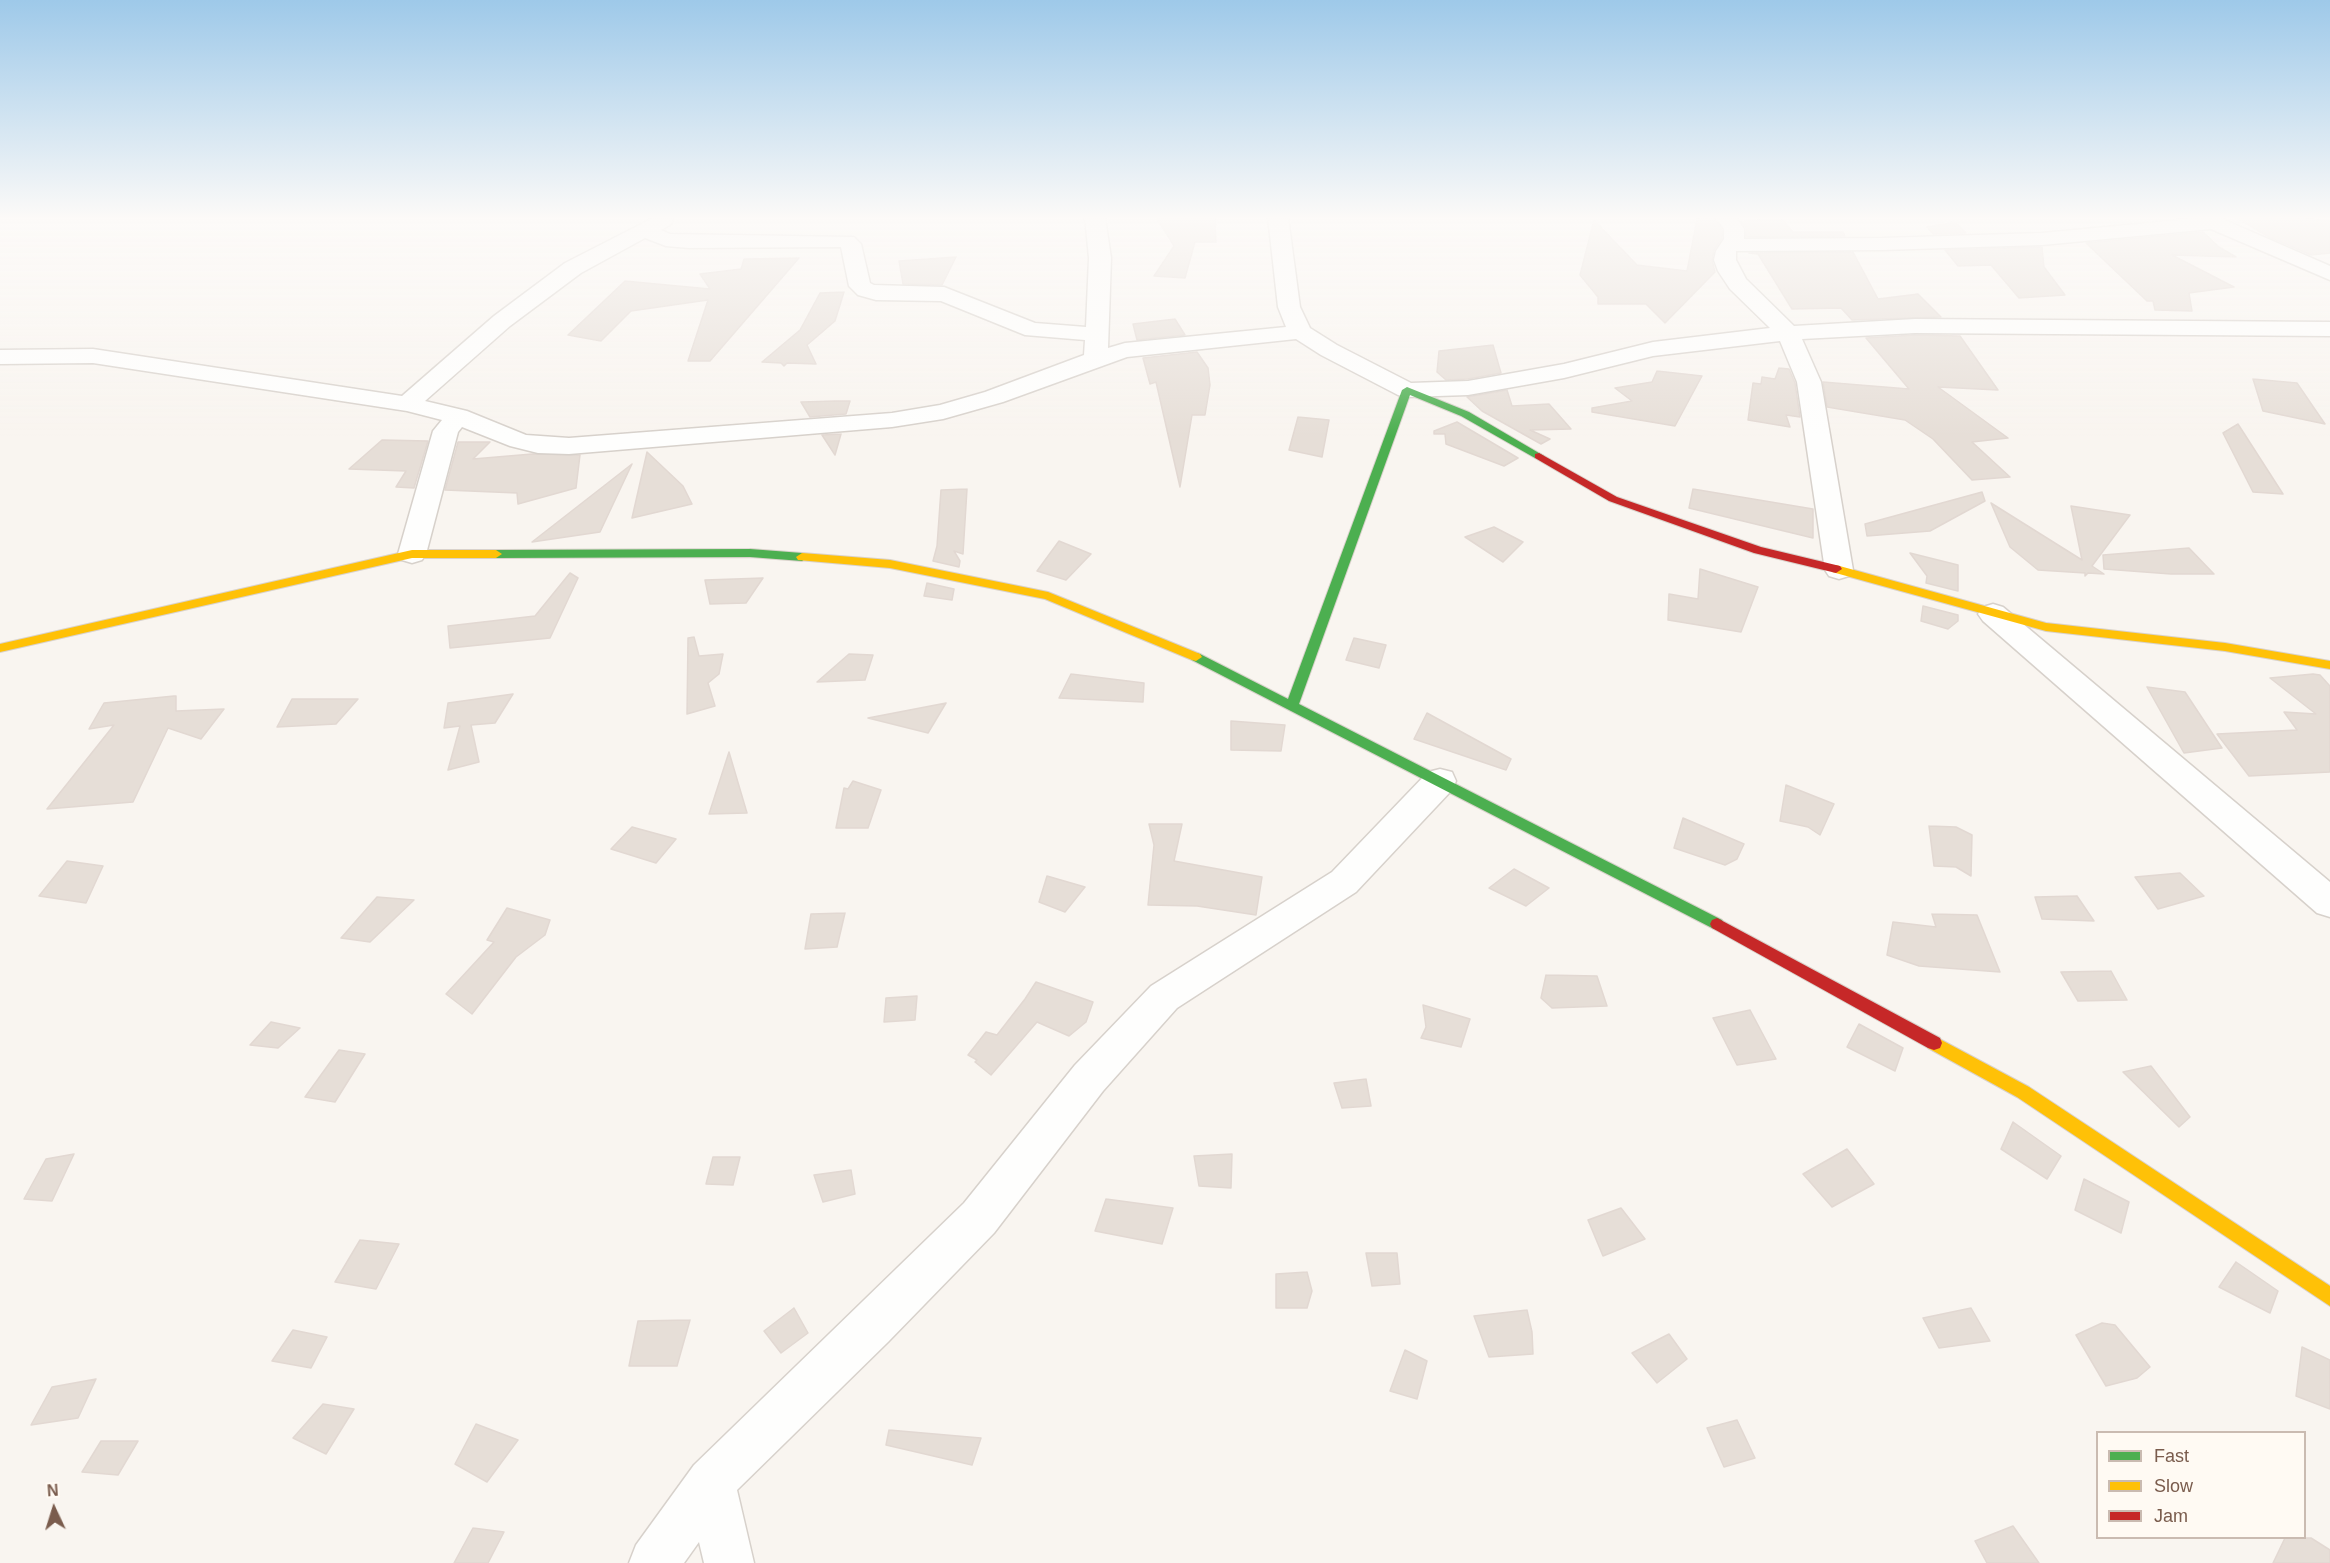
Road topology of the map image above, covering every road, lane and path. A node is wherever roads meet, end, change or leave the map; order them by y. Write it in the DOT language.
graph roads {
  1 [pos="544,290"];
  2 [pos="866,290"];
  3 [pos="1098,290"];
  4 [pos="1287,290"];
  5 [pos="1744,290"];
  6 [pos="2330,328"];
  7 [pos="1300,332"];
  8 [pos="1788,333"];
  9 [pos="1096,334"];
  10 [pos="0,357"];
  11 [pos="1095,359"];
  12 [pos="1407,390"];
  13 [pos="406,404"];
  14 [pos="458,416"];
  15 [pos="412,554"];
  16 [pos="1839,570"];
  17 [pos="1993,614"];
  18 [pos="0,648"];
  19 [pos="2330,665"];
  20 [pos="1292,706"];
  21 [pos="1440,781"];
  22 [pos="2330,903"];
  23 [pos="2330,1297"];
  24 [pos="711,1482"];
  25 [pos="654,1563"];
  26 [pos="729,1563"];
  1 -- 13 [label="street"];
  2 -- 9 [label="street"];
  3 -- 9 [label="street"];
  4 -- 7 [label="street"];
  5 -- 8 [label="street"];
  6 -- 8 [label="street"];
  7 -- 11 [label="street"];
  7 -- 12 [label="street"];
  8 -- 12 [label="street"];
  8 -- 16 [label="street"];
  9 -- 11 [label="street"];
  10 -- 13 [label="street"];
  11 -- 14 [label="street"];
  12 -- 16 [label="street"];
  12 -- 20 [label="street"];
  13 -- 14 [label="street"];
  14 -- 15 [label="street"];
  15 -- 18 [label="street"];
  15 -- 20 [label="street"];
  16 -- 17 [label="street"];
  17 -- 19 [label="street"];
  17 -- 22 [label="street"];
  20 -- 21 [label="street"];
  21 -- 23 [label="street"];
  21 -- 24 [label="street"];
  24 -- 25 [label="street"];
  24 -- 26 [label="street"];
}
